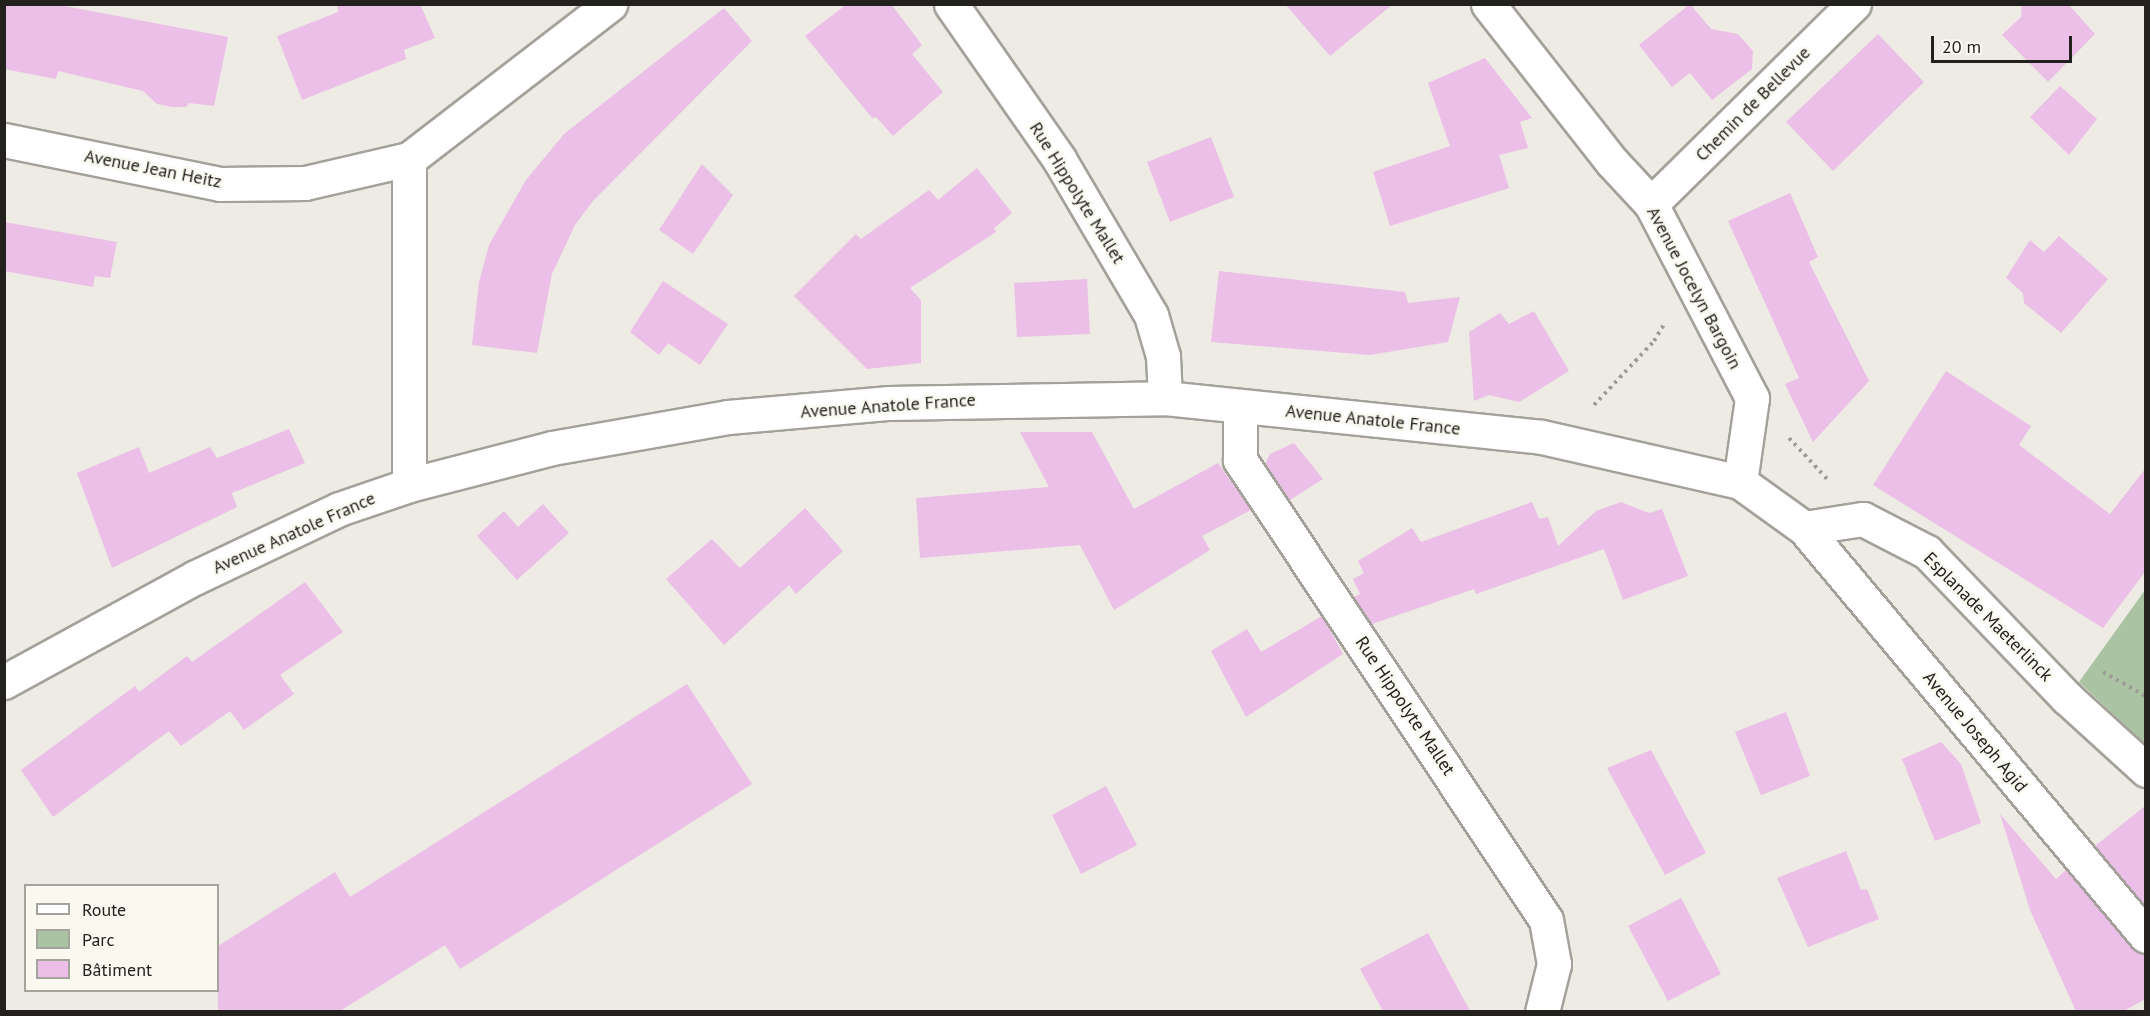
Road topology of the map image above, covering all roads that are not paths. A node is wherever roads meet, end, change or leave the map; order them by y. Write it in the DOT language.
graph roads {
  1 [pos="610,4"];
  2 [pos="951,4"];
  3 [pos="1488,4"];
  4 [pos="1854,4"];
  5 [pos="4,140"];
  6 [pos="409,159"];
  7 [pos="1651,204"];
  8 [pos="1165,398"];
  9 [pos="1240,406"];
  10 [pos="1740,482"];
  11 [pos="409,484"];
  12 [pos="1804,528"];
  13 [pos="4,682"];
  14 [pos="2145,770"];
  15 [pos="2145,936"];
  16 [pos="1542,1011"];
  1 -- 6 [label="street, Avenue Jean Heitz"];
  2 -- 8 [label="street, Rue Hippolyte Mallet"];
  3 -- 7 [label="street, Avenue Jocelyn Bargoin"];
  4 -- 7 [label="street, Chemin de Bellevue"];
  5 -- 6 [label="street, Avenue Jean Heitz"];
  6 -- 11 [label="street"];
  7 -- 10 [label="street, Avenue Jocelyn Bargoin"];
  8 -- 9 [label="street, Avenue Anatole France"];
  8 -- 11 [label="street, Avenue Anatole France"];
  9 -- 10 [label="street, Avenue Anatole France"];
  9 -- 16 [label="street, Rue Hippolyte Mallet"];
  10 -- 12 [label="street, Avenue Anatole France"];
  11 -- 13 [label="street, Avenue Anatole France"];
  12 -- 14 [label="street, Esplanade Maeterlinck"];
  12 -- 15 [label="street, Avenue Joseph Agid"];
}
